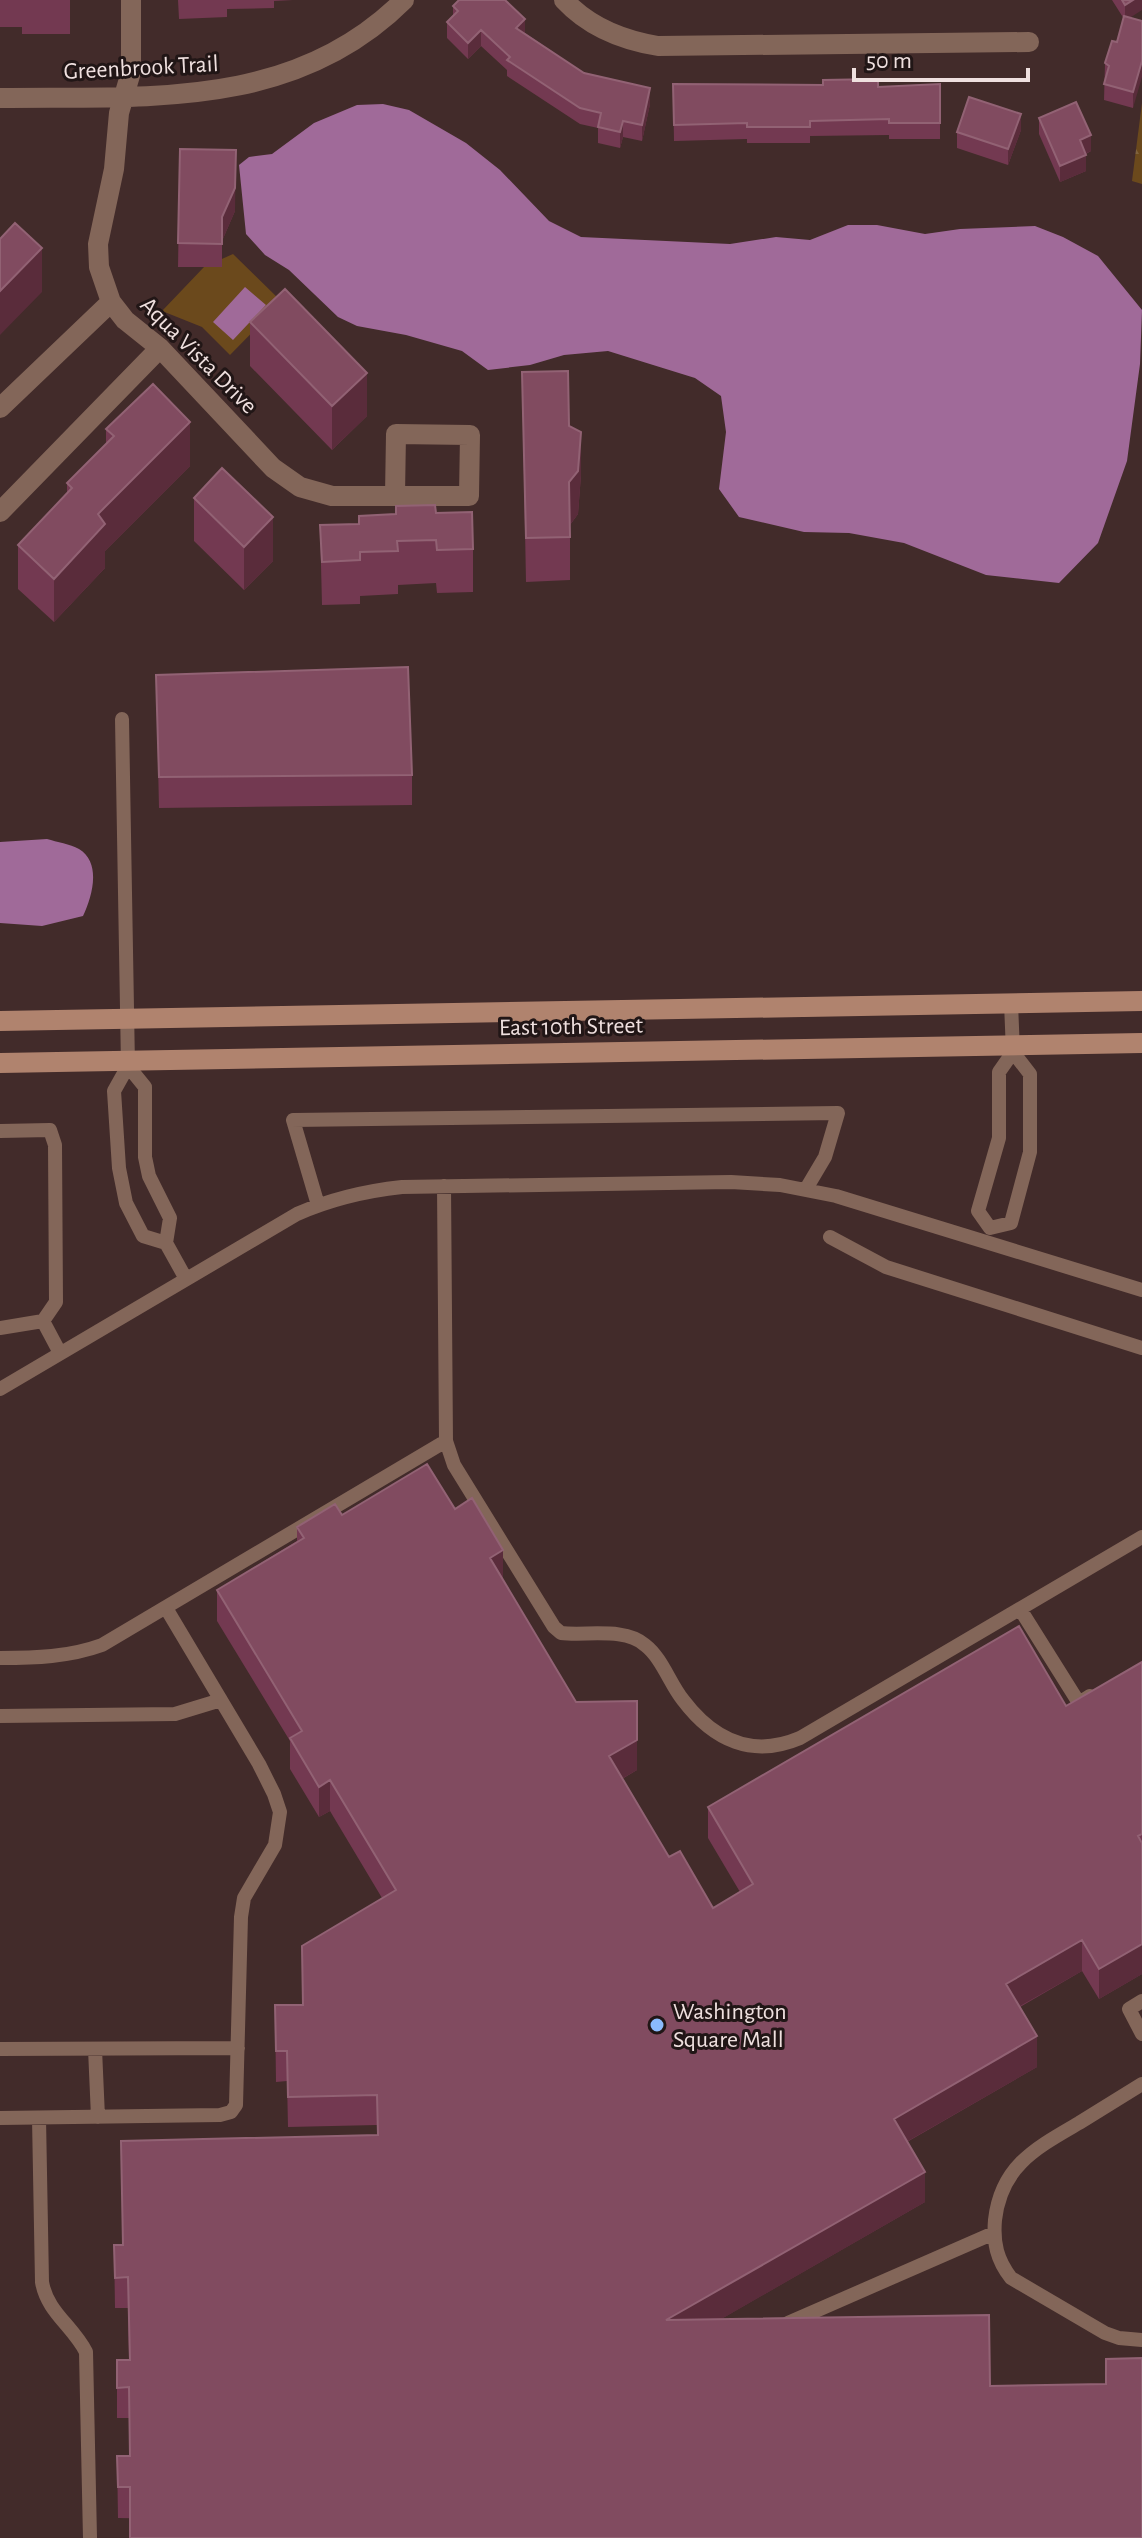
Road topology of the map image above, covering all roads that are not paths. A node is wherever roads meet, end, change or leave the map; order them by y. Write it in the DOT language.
graph roads {
  1 [pos="131,0"];
  2 [pos="404,0"];
  3 [pos="564,0"];
  4 [pos="1029,42"];
  5 [pos="124,96"];
  6 [pos="0,98"];
  7 [pos="111,302"];
  8 [pos="160,348"];
  9 [pos="0,408"];
  10 [pos="395,495"];
  11 [pos="0,512"];
  12 [pos="122,719"];
  13 [pos="1142,1001"];
  14 [pos="1011,1003"];
  15 [pos="128,1018"];
  16 [pos="0,1021"];
  17 [pos="1142,1043"];
  18 [pos="1013,1049"];
  19 [pos="0,1063"];
  20 [pos="128,1063"];
  21 [pos="0,1131"];
  22 [pos="444,1186"];
  23 [pos="806,1189"];
  24 [pos="318,1205"];
  25 [pos="988,1236"];
  26 [pos="830,1237"];
  27 [pos="166,1243"];
  28 [pos="186,1279"];
  29 [pos="1142,1290"];
  30 [pos="43,1321"];
  31 [pos="0,1328"];
  32 [pos="1142,1348"];
  33 [pos="60,1353"];
  34 [pos="0,1389"];
  35 [pos="446,1441"];
  36 [pos="1142,1537"];
  37 [pos="166,1608"];
  38 [pos="1020,1609"];
  39 [pos="0,1658"];
  40 [pos="1104,1688"];
  41 [pos="221,1700"];
  42 [pos="0,1716"];
  43 [pos="1142,2001"];
  44 [pos="1142,2034"];
  45 [pos="238,2048"];
  46 [pos="0,2049"];
  47 [pos="95,2049"];
  48 [pos="1142,2084"];
  49 [pos="98,2117"];
  50 [pos="0,2118"];
  51 [pos="39,2118"];
  52 [pos="994,2233"];
  53 [pos="788,2323"];
  54 [pos="1142,2340"];
  55 [pos="90,2538"];
  1 -- 5 [label="street, Aqua Vista Drive"];
  2 -- 5 [label="street, Greenbrook Trail"];
  3 -- 4 [label="street"];
  5 -- 6 [label="street, Greenbrook Trail"];
  5 -- 7 [label="street, Aqua Vista Drive"];
  7 -- 8 [label="street, Aqua Vista Drive"];
  7 -- 9 [label="street"];
  8 -- 10 [label="street, Aqua Vista Drive"];
  8 -- 11 [label="street"];
  10 -- 10 [label="street, Aqua Vista Drive"];
  12 -- 15 [label="lane"];
  13 -- 14 [label="main road, East 10th Street"];
  14 -- 15 [label="main road, East 10th Street"];
  14 -- 18 [label="lane"];
  15 -- 16 [label="main road, East 10th Street"];
  15 -- 20 [label="lane"];
  17 -- 18 [label="main road, East 10th Street"];
  18 -- 20 [label="main road, East 10th Street"];
  18 -- 25 [label="lane"];
  18 -- 25 [label="lane"];
  19 -- 20 [label="main road, East 10th Street"];
  20 -- 27 [label="lane"];
  20 -- 27 [label="lane"];
  21 -- 30 [label="lane"];
  22 -- 23 [label="lane"];
  22 -- 24 [label="lane"];
  22 -- 35 [label="lane"];
  23 -- 24 [label="lane"];
  23 -- 25 [label="lane"];
  24 -- 28 [label="lane"];
  25 -- 29 [label="lane"];
  26 -- 32 [label="lane"];
  27 -- 28 [label="lane"];
  28 -- 33 [label="lane"];
  30 -- 31 [label="lane"];
  30 -- 33 [label="lane"];
  33 -- 34 [label="lane"];
  35 -- 37 [label="lane"];
  35 -- 38 [label="lane"];
  36 -- 38 [label="lane"];
  37 -- 39 [label="lane"];
  37 -- 41 [label="lane"];
  38 -- 40 [label="lane"];
  41 -- 42 [label="lane"];
  41 -- 45 [label="lane"];
  43 -- 44 [label="lane"];
  45 -- 47 [label="lane"];
  45 -- 49 [label="lane"];
  46 -- 47 [label="lane"];
  47 -- 49 [label="lane"];
  48 -- 52 [label="lane"];
  49 -- 51 [label="lane"];
  50 -- 51 [label="lane"];
  51 -- 55 [label="lane"];
  52 -- 53 [label="lane"];
  52 -- 54 [label="lane"];
}
